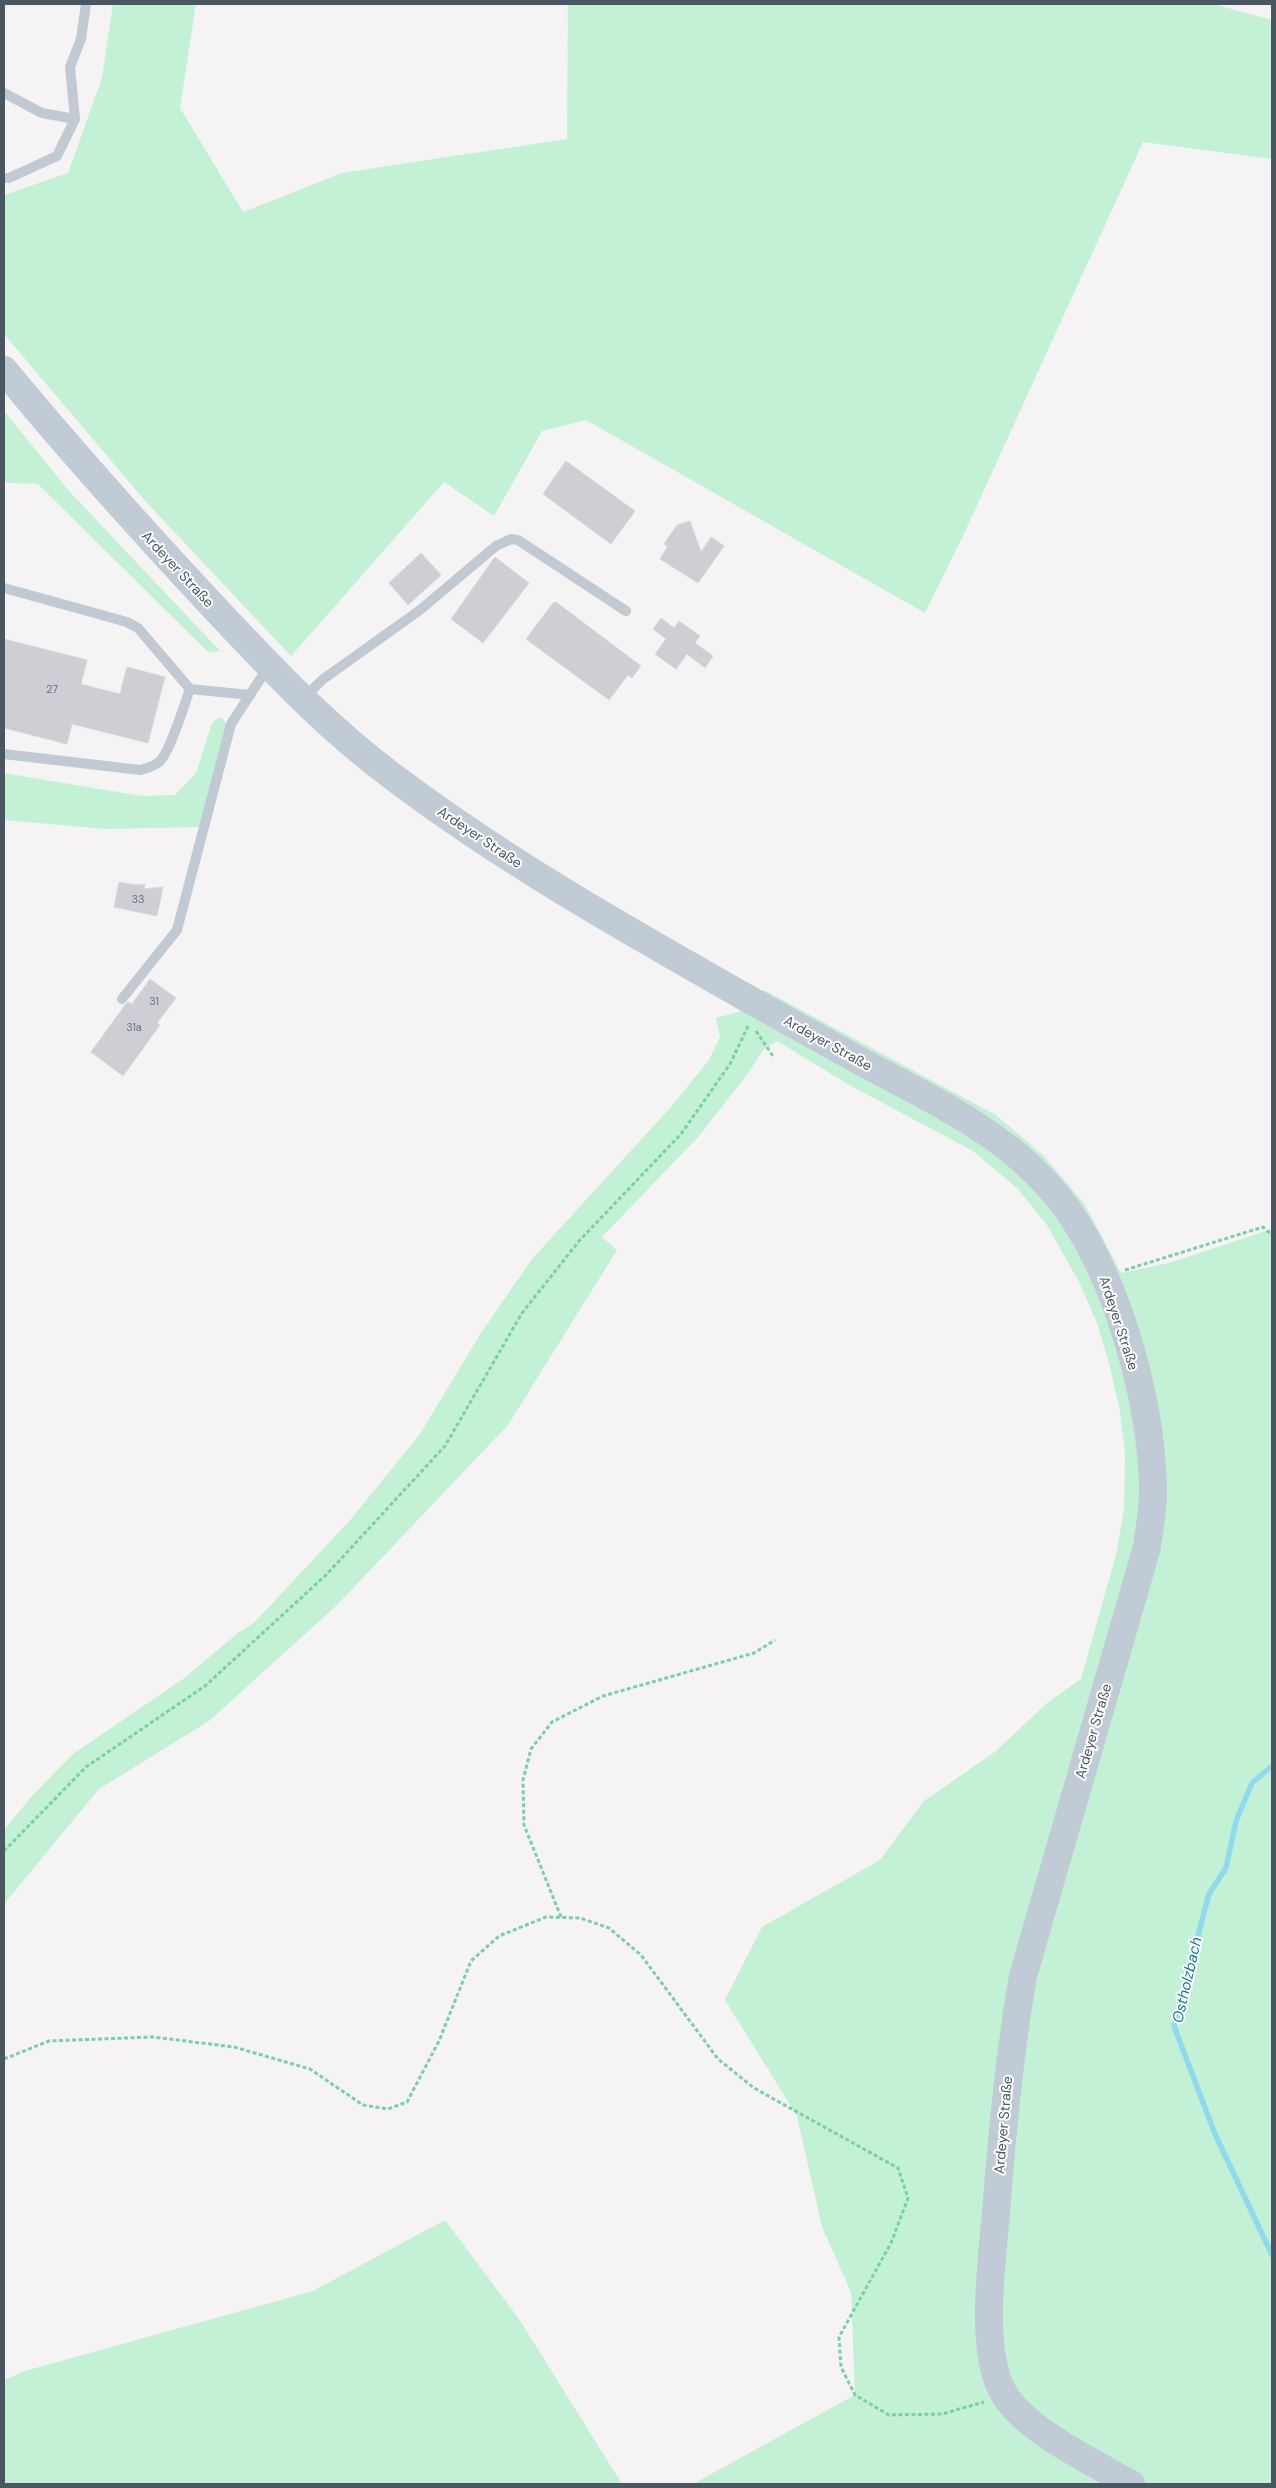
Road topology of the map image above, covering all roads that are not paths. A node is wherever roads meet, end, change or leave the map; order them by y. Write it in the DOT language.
graph roads {
  1 [pos="86,4"];
  2 [pos="4,93"];
  3 [pos="75,119"];
  4 [pos="4,178"];
  5 [pos="4,370"];
  6 [pos="4,588"];
  7 [pos="626,611"];
  8 [pos="269,666"];
  9 [pos="190,689"];
  10 [pos="250,695"];
  11 [pos="303,700"];
  12 [pos="4,754"];
  13 [pos="122,999"];
  14 [pos="1131,2484"];
  1 -- 3 [label="lane"];
  2 -- 3 [label="lane"];
  3 -- 4 [label="lane"];
  5 -- 8 [label="main road, Ardeyer Straße"];
  6 -- 9 [label="lane"];
  7 -- 11 [label="lane"];
  8 -- 10 [label="lane"];
  8 -- 11 [label="main road, Ardeyer Straße"];
  9 -- 10 [label="lane"];
  9 -- 12 [label="lane"];
  10 -- 13 [label="lane"];
  11 -- 14 [label="main road, Ardeyer Straße"];
}
